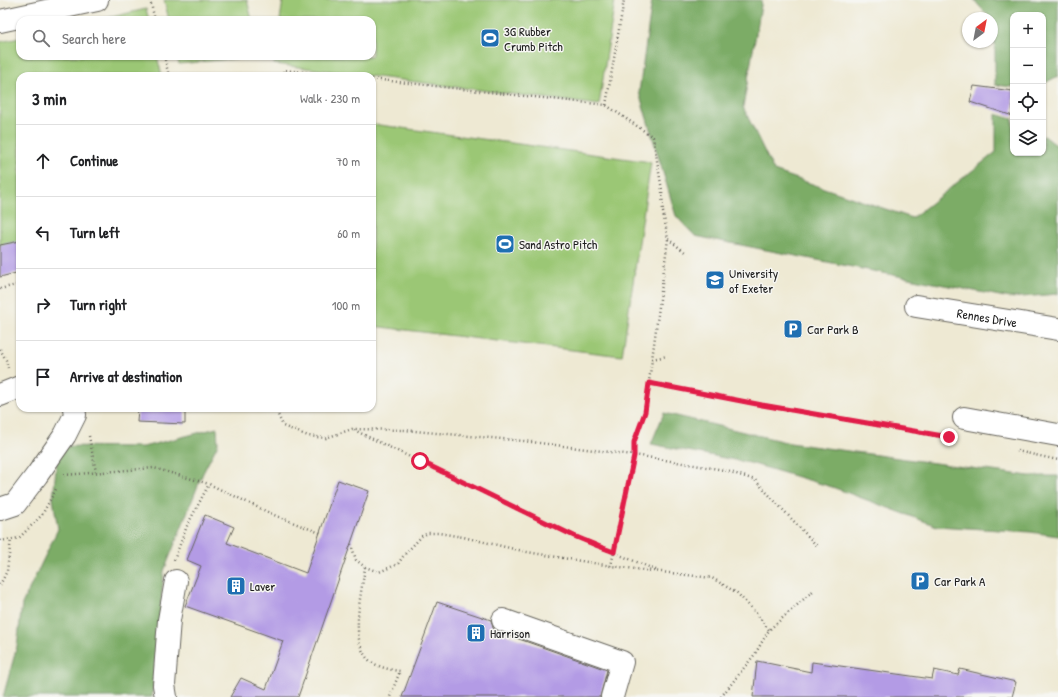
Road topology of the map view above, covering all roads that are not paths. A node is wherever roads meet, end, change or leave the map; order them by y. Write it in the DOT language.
graph roads {
  1 [pos="97,0"];
  2 [pos="23,16"];
  3 [pos="16,18"];
  4 [pos="0,21"];
  5 [pos="916,306"];
  6 [pos="1058,329"];
  7 [pos="16,389"];
  8 [pos="0,395"];
  9 [pos="75,412"];
  10 [pos="964,418"];
  11 [pos="1058,435"];
  12 [pos="0,510"];
  13 [pos="176,581"];
  14 [pos="503,620"];
  15 [pos="166,697"];
  16 [pos="612,697"];
  1 -- 2 [label="street"];
  3 -- 4 [label="street"];
  5 -- 6 [label="street, Rennes Drive"];
  7 -- 8 [label="street"];
  9 -- 12 [label="street"];
  10 -- 11 [label="street"];
  13 -- 15 [label="street"];
  14 -- 16 [label="street"];
}
